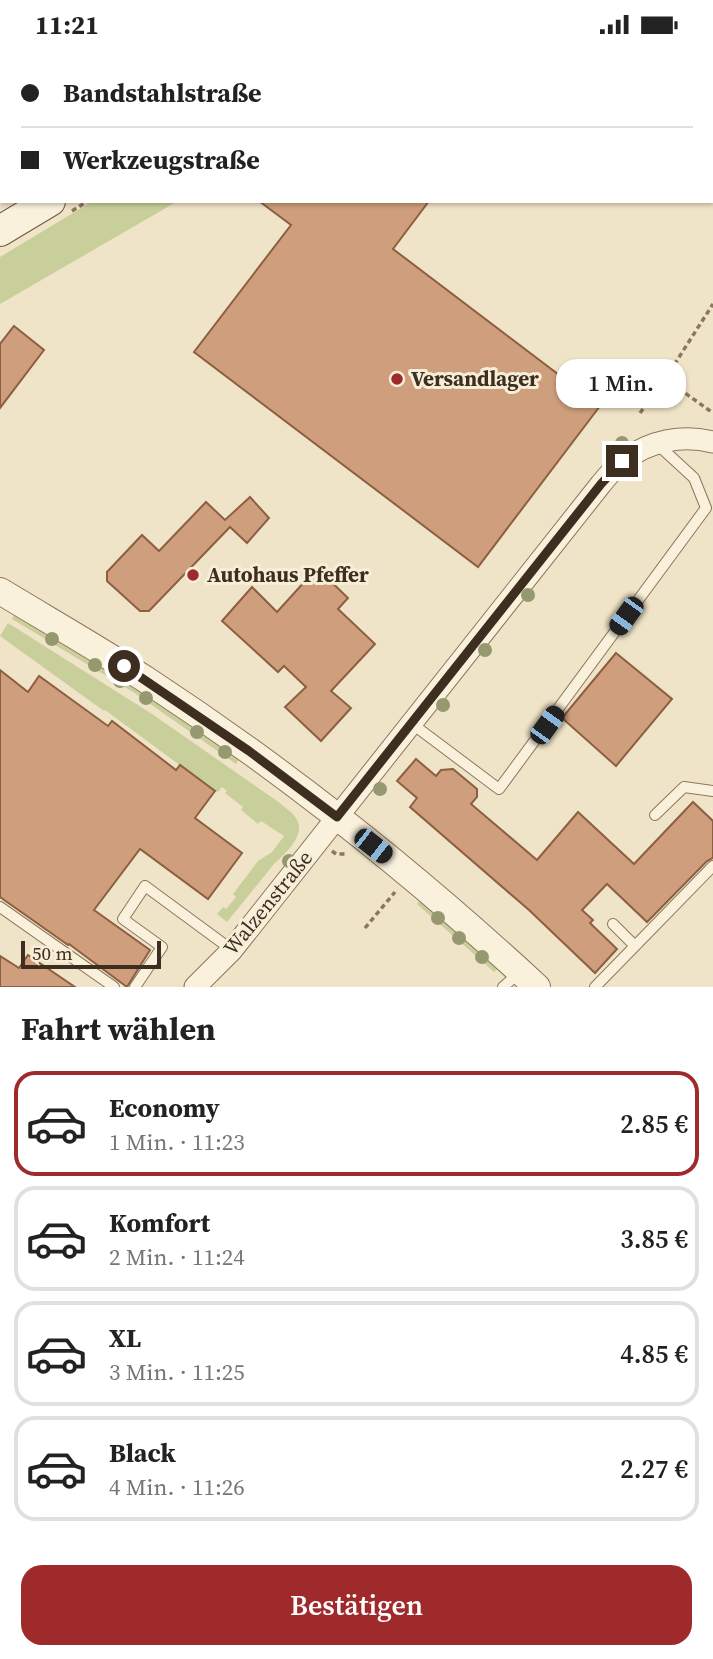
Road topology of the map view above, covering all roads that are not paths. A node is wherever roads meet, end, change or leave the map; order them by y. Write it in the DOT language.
graph roads {
  1 [pos="47,203"];
  2 [pos="0,232"];
  3 [pos="655,442"];
  4 [pos="713,442"];
  5 [pos="0,591"];
  6 [pos="411,723"];
  7 [pos="713,791"];
  8 [pos="655,815"];
  9 [pos="337,817"];
  10 [pos="713,866"];
  11 [pos="0,907"];
  12 [pos="613,924"];
  13 [pos="635,946"];
  14 [pos="232,950"];
  15 [pos="520,982"];
  16 [pos="114,987"];
  17 [pos="135,987"];
  18 [pos="195,987"];
  19 [pos="595,987"];
  1 -- 2 [label="main road"];
  3 -- 4 [label="street"];
  3 -- 6 [label="street, Walzenstraße"];
  3 -- 6 [label="lane"];
  5 -- 9 [label="street"];
  6 -- 9 [label="street, Walzenstraße"];
  7 -- 8 [label="lane"];
  9 -- 14 [label="street, Walzenstraße"];
  9 -- 15 [label="street"];
  10 -- 13 [label="lane"];
  11 -- 16 [label="lane"];
  12 -- 13 [label="lane"];
  13 -- 19 [label="lane"];
  14 -- 17 [label="lane"];
  14 -- 18 [label="street, Walzenstraße"];
}
